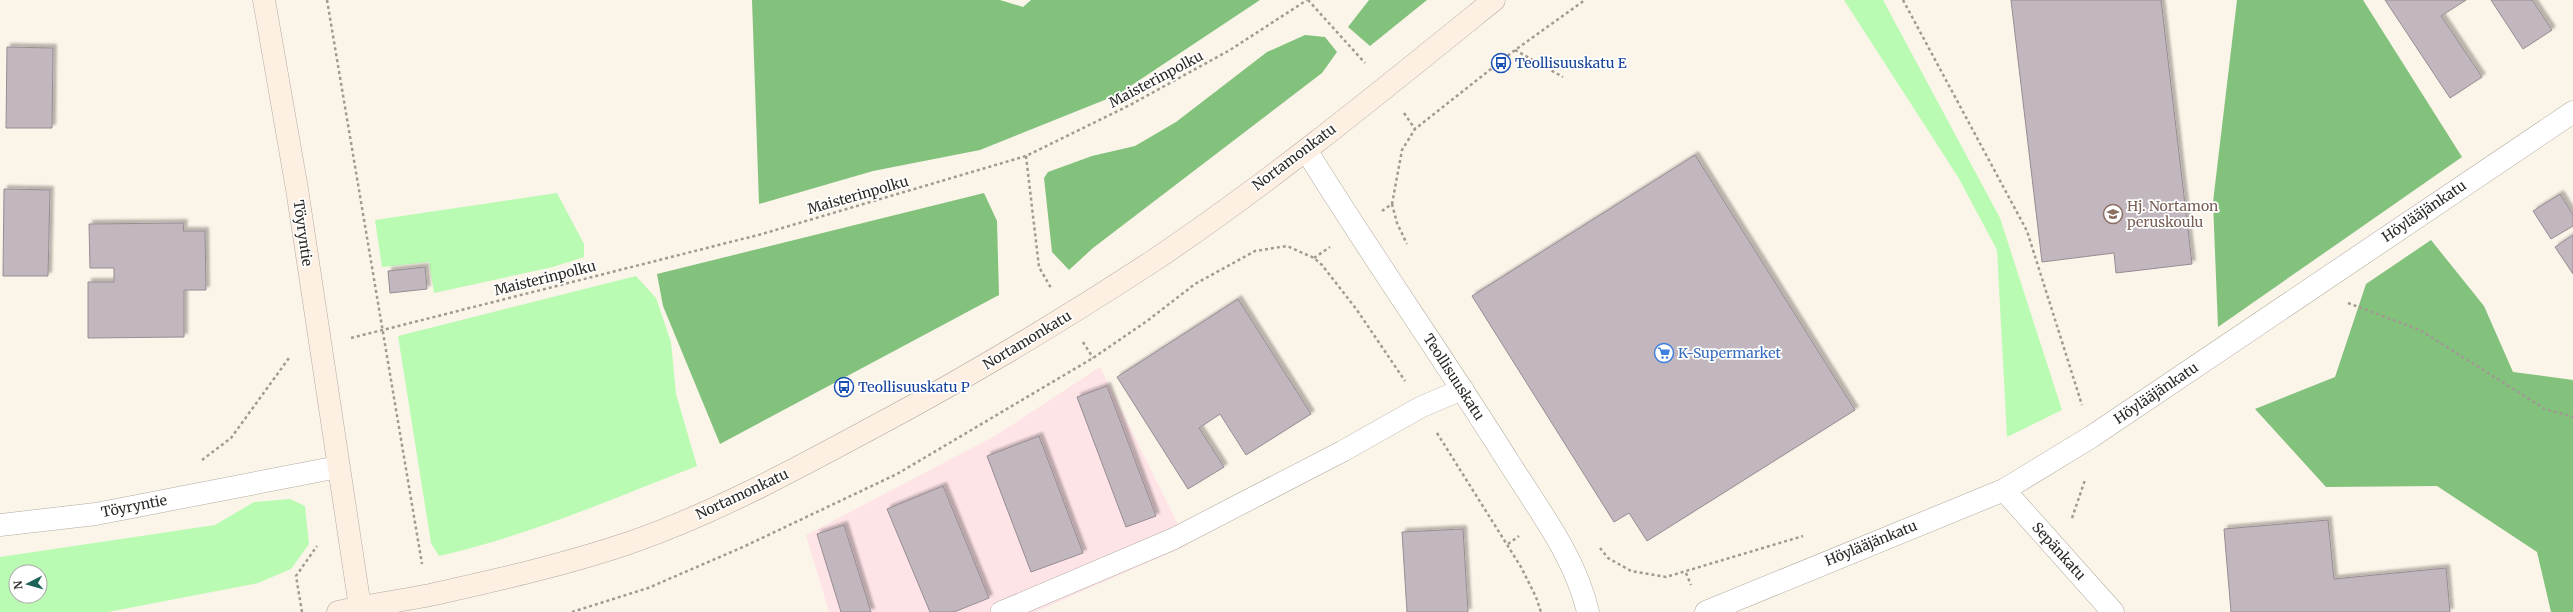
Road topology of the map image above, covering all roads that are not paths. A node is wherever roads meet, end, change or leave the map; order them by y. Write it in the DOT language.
graph roads {
  1 [pos="264,0"];
  2 [pos="1494,0"];
  3 [pos="2573,112"];
  4 [pos="1306,150"];
  5 [pos="1463,388"];
  6 [pos="338,467"];
  7 [pos="2004,490"];
  8 [pos="0,525"];
  9 [pos="360,607"];
  10 [pos="338,612"];
  11 [pos="1001,612"];
  12 [pos="1588,612"];
  13 [pos="1706,612"];
  14 [pos="2113,612"];
  1 -- 6 [label="main road, Töyryntie"];
  2 -- 4 [label="main road, Nortamonkatu"];
  3 -- 7 [label="street, Höylääjänkatu"];
  4 -- 5 [label="street, Teollisuuskatu"];
  4 -- 9 [label="main road, Nortamonkatu"];
  5 -- 11 [label="lane"];
  5 -- 12 [label="street, Teollisuuskatu"];
  6 -- 8 [label="street, Töyryntie"];
  6 -- 9 [label="main road, Töyryntie"];
  7 -- 13 [label="street, Höylääjänkatu"];
  7 -- 14 [label="street, Sepänkatu"];
  9 -- 10 [label="main road, Nortamonkatu"];
}
